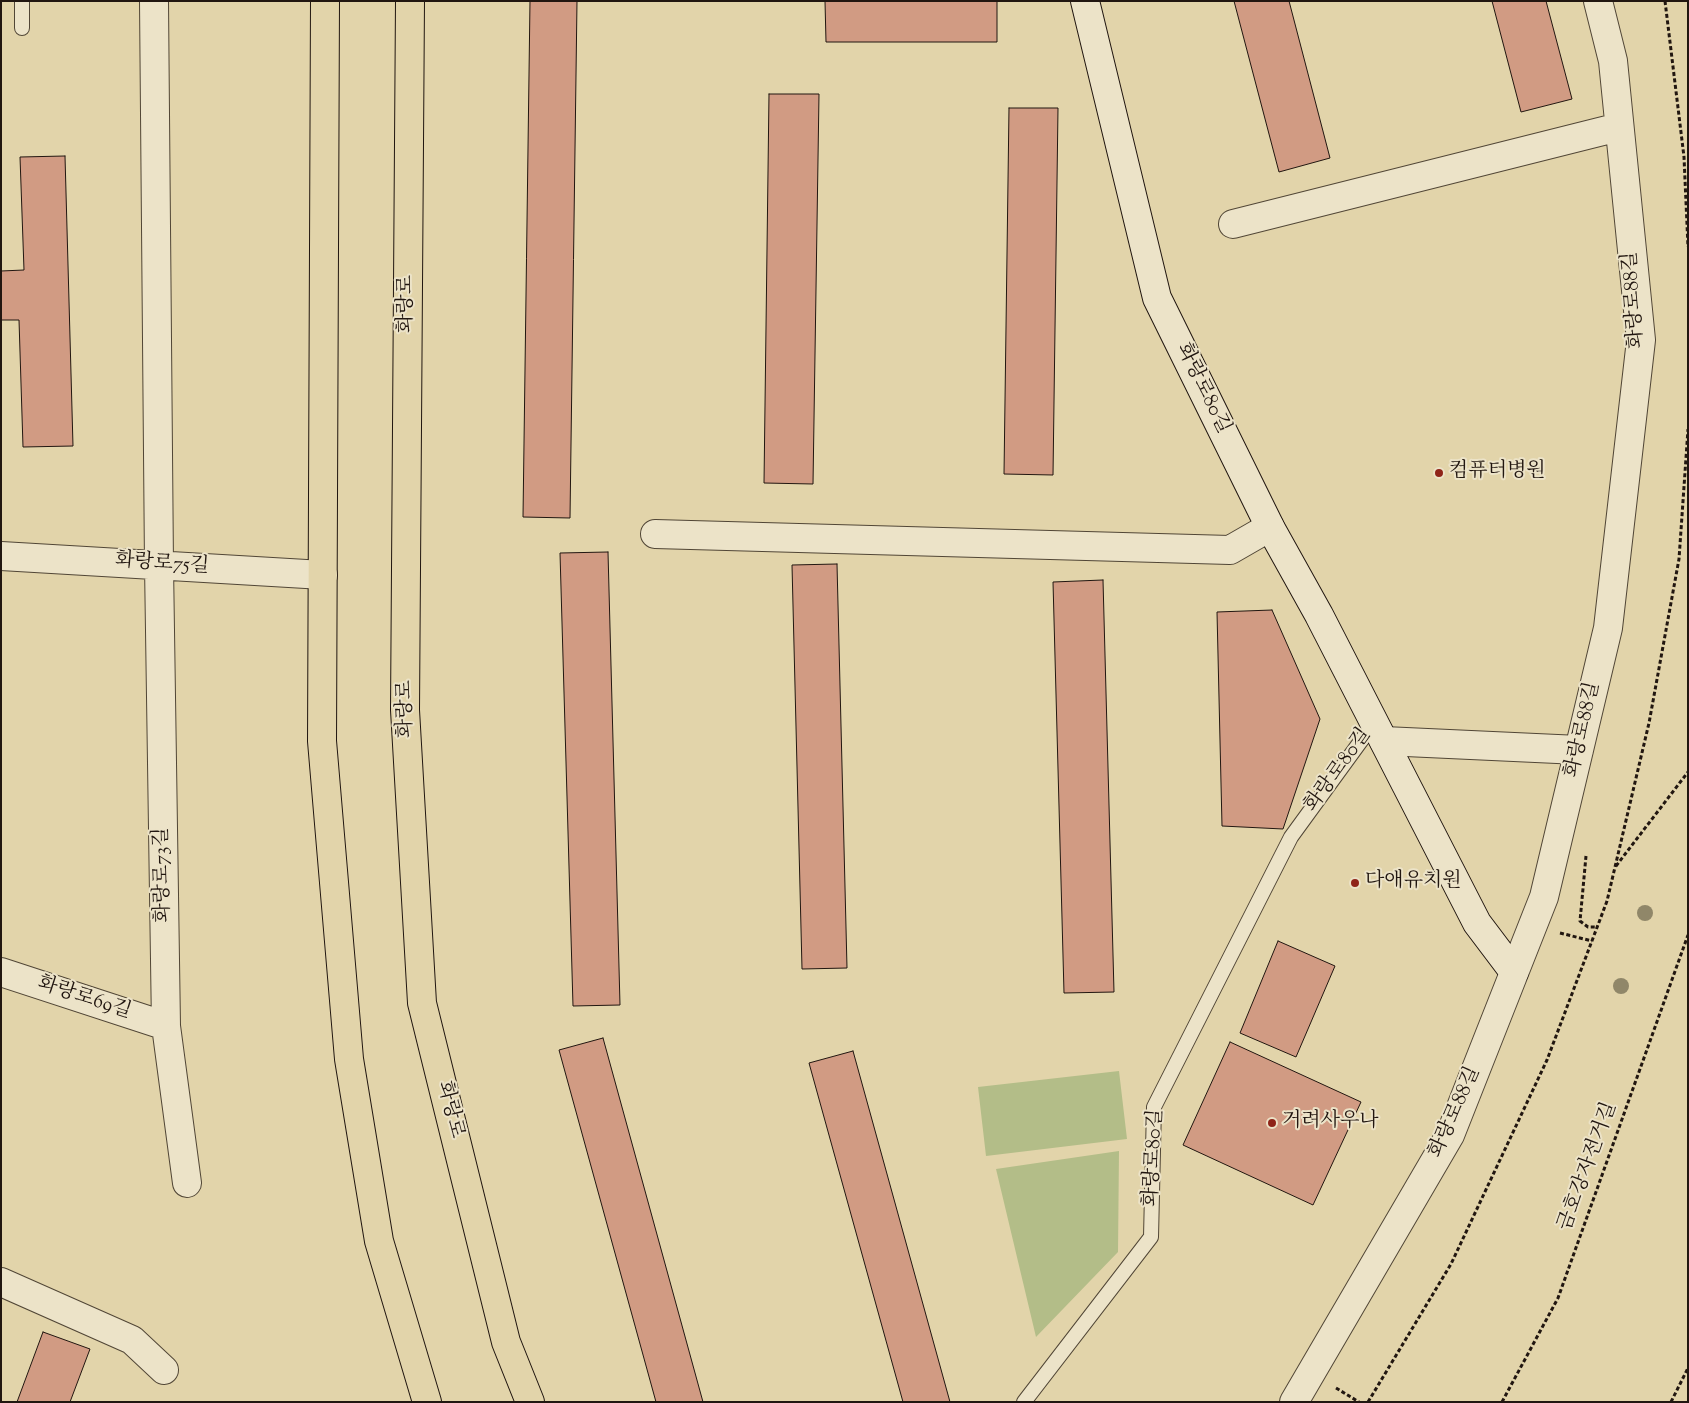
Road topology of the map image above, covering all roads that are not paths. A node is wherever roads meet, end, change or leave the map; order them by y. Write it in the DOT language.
graph roads {
  1 [pos="22,1"];
  2 [pos="154,1"];
  3 [pos="325,1"];
  4 [pos="410,1"];
  5 [pos="1085,1"];
  6 [pos="1598,1"];
  7 [pos="22,28"];
  8 [pos="1619,127"];
  9 [pos="1233,224"];
  10 [pos="1270,527"];
  11 [pos="655,534"];
  12 [pos="1,556"];
  13 [pos="159,565"];
  14 [pos="323,575"];
  15 [pos="1379,732"];
  16 [pos="1579,750"];
  17 [pos="1,972"];
  18 [pos="1514,972"];
  19 [pos="166,1026"];
  20 [pos="188,1183"];
  21 [pos="1,1282"];
  22 [pos="164,1370"];
  23 [pos="427,1402"];
  24 [pos="530,1402"];
  25 [pos="1024,1402"];
  26 [pos="1294,1402"];
  1 -- 7 [label="lane"];
  2 -- 13 [label="street, 화랑로73길"];
  3 -- 14 [label="main road"];
  4 -- 24 [label="main road, 화랑로"];
  5 -- 10 [label="street, 화랑로80길"];
  6 -- 8 [label="street, 화랑로88길"];
  8 -- 9 [label="street"];
  8 -- 16 [label="street, 화랑로88길"];
  10 -- 11 [label="street"];
  10 -- 15 [label="street, 화랑로80길"];
  12 -- 13 [label="street, 화랑로75길"];
  13 -- 14 [label="street, 화랑로75길"];
  13 -- 19 [label="street, 화랑로73길"];
  14 -- 23 [label="main road"];
  15 -- 16 [label="street"];
  15 -- 18 [label="street"];
  15 -- 25 [label="lane, 화랑로80길"];
  16 -- 18 [label="street, 화랑로88길"];
  17 -- 19 [label="street, 화랑로69길"];
  18 -- 26 [label="street, 화랑로88길"];
  19 -- 20 [label="street, 화랑로73길"];
  21 -- 22 [label="street"];
}
